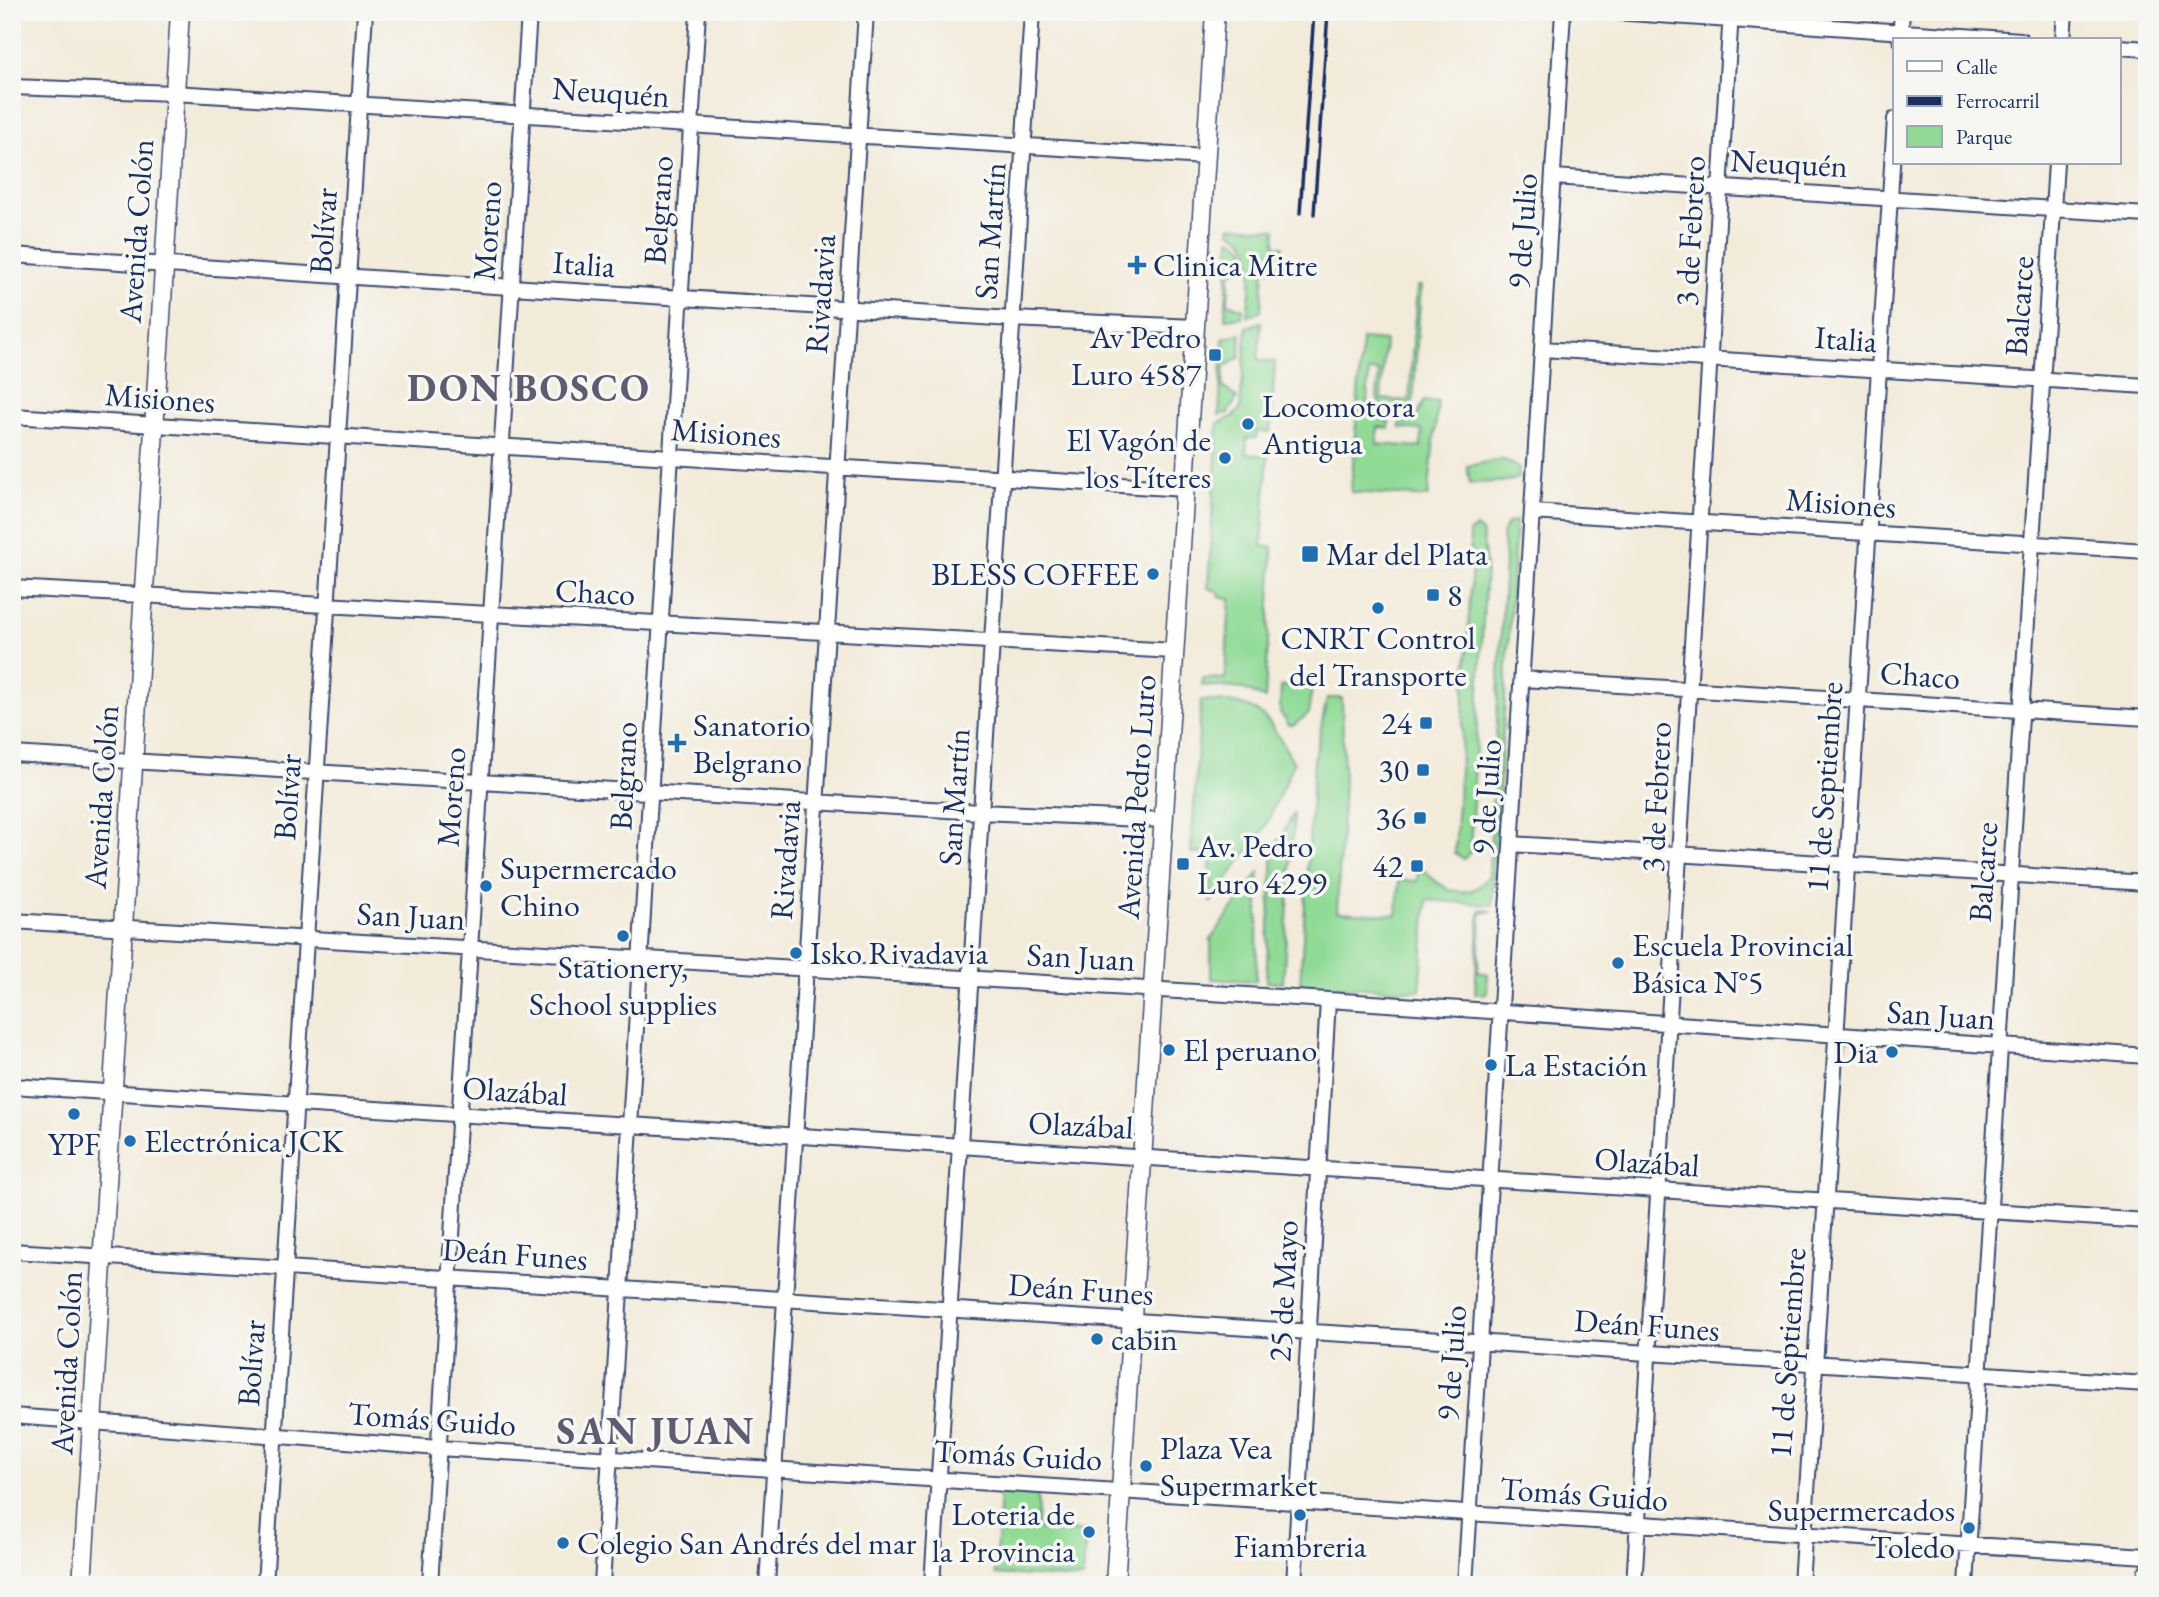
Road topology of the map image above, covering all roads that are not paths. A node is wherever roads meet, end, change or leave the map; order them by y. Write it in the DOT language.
graph roads {
  1 [pos="180,12"];
  2 [pos="365,12"];
  3 [pos="529,12"];
  4 [pos="698,12"];
  5 [pos="866,12"];
  6 [pos="1032,12"];
  7 [pos="1214,12"];
  8 [pos="1563,12"];
  9 [pos="1615,12"];
  10 [pos="1902,12"];
  11 [pos="2065,12"];
  12 [pos="1731,17"];
  13 [pos="1900,36"];
  14 [pos="1960,38"];
  15 [pos="2063,38"];
  16 [pos="2120,47"];
  17 [pos="2147,49"];
  18 [pos="12,87"];
  19 [pos="174,93"];
  20 [pos="359,105"];
  21 [pos="522,115"];
  22 [pos="691,125"];
  23 [pos="858,136"];
  24 [pos="1023,146"];
  25 [pos="1893,150"];
  26 [pos="1205,157"];
  27 [pos="2056,164"];
  28 [pos="1553,177"];
  29 [pos="1720,187"];
  30 [pos="1890,197"];
  31 [pos="2053,209"];
  32 [pos="2147,215"];
  33 [pos="12,256"];
  34 [pos="164,265"];
  35 [pos="348,277"];
  36 [pos="511,287"];
  37 [pos="681,298"];
  38 [pos="848,308"];
  39 [pos="1012,319"];
  40 [pos="1195,327"];
  41 [pos="1542,349"];
  42 [pos="1710,359"];
  43 [pos="1879,370"];
  44 [pos="2042,380"];
  45 [pos="2147,386"];
  46 [pos="12,416"];
  47 [pos="154,425"];
  48 [pos="338,437"];
  49 [pos="501,447"];
  50 [pos="671,458"];
  51 [pos="837,468"];
  52 [pos="1002,479"];
  53 [pos="1185,489"];
  54 [pos="1532,512"];
  55 [pos="1700,523"];
  56 [pos="1868,533"];
  57 [pos="2032,544"];
  58 [pos="2147,551"];
  59 [pos="12,588"];
  60 [pos="143,596"];
  61 [pos="327,606"];
  62 [pos="491,615"];
  63 [pos="661,624"];
  64 [pos="827,633"];
  65 [pos="992,641"];
  66 [pos="1175,651"];
  67 [pos="1522,679"];
  68 [pos="1690,689"];
  69 [pos="1858,699"];
  70 [pos="2021,710"];
  71 [pos="2147,718"];
  72 [pos="12,754"];
  73 [pos="133,760"];
  74 [pos="316,771"];
  75 [pos="480,781"];
  76 [pos="650,792"];
  77 [pos="817,802"];
  78 [pos="981,813"];
  79 [pos="1164,821"];
  80 [pos="1511,844"];
  81 [pos="1680,852"];
  82 [pos="1847,862"];
  83 [pos="2011,874"];
  84 [pos="2147,883"];
  85 [pos="12,921"];
  86 [pos="122,927"];
  87 [pos="306,938"];
  88 [pos="469,948"];
  89 [pos="640,958"];
  90 [pos="806,968"];
  91 [pos="970,978"];
  92 [pos="1153,989"];
  93 [pos="1328,1000"];
  94 [pos="1501,1013"];
  95 [pos="1670,1026"];
  96 [pos="1836,1037"];
  97 [pos="2000,1047"];
  98 [pos="2147,1056"];
  99 [pos="12,1086"];
  100 [pos="111,1093"];
  101 [pos="295,1104"];
  102 [pos="458,1115"];
  103 [pos="630,1126"];
  104 [pos="795,1136"];
  105 [pos="960,1146"];
  106 [pos="1143,1156"];
  107 [pos="1318,1169"];
  108 [pos="1490,1180"];
  109 [pos="1659,1191"];
  110 [pos="1826,1201"];
  111 [pos="1990,1211"];
  112 [pos="2147,1221"];
  113 [pos="12,1251"];
  114 [pos="102,1256"];
  115 [pos="285,1268"];
  116 [pos="448,1278"];
  117 [pos="620,1289"];
  118 [pos="785,1299"];
  119 [pos="949,1309"];
  120 [pos="1132,1321"];
  121 [pos="1308,1332"];
  122 [pos="1480,1343"];
  123 [pos="1649,1353"];
  124 [pos="1813,1363"];
  125 [pos="1979,1374"];
  126 [pos="2147,1384"];
  127 [pos="12,1416"];
  128 [pos="92,1421"];
  129 [pos="274,1436"];
  130 [pos="439,1448"];
  131 [pos="609,1459"];
  132 [pos="774,1469"];
  133 [pos="939,1479"];
  134 [pos="1121,1489"];
  135 [pos="1298,1504"];
  136 [pos="1469,1514"];
  137 [pos="1638,1525"];
  138 [pos="1805,1535"];
  139 [pos="1969,1545"];
  140 [pos="2147,1556"];
  141 [pos="2147,1573"];
  142 [pos="82,1585"];
  143 [pos="265,1585"];
  144 [pos="430,1585"];
  145 [pos="602,1585"];
  146 [pos="767,1585"];
  147 [pos="932,1585"];
  148 [pos="1115,1585"];
  149 [pos="1294,1585"];
  150 [pos="1465,1585"];
  151 [pos="1634,1585"];
  152 [pos="1801,1585"];
  153 [pos="1966,1585"];
  154 [pos="2146,1585"];
  1 -- 19 [label="main road, Avenida Colón"];
  2 -- 20 [label="street, Bolívar"];
  3 -- 21 [label="street, Moreno"];
  4 -- 22 [label="street, Belgrano"];
  5 -- 23 [label="street, Rivadavia"];
  6 -- 24 [label="street, San Martín"];
  7 -- 26 [label="main road, Avenida Pedro Luro"];
  8 -- 28 [label="street, 9 de Julio"];
  9 -- 12 [label="street"];
  10 -- 13 [label="street"];
  11 -- 15 [label="street"];
  12 -- 13 [label="street"];
  12 -- 29 [label="street, 3 de Febrero"];
  13 -- 14 [label="street"];
  16 -- 17 [label="street"];
  18 -- 19 [label="street, Neuquén"];
  19 -- 20 [label="street, Neuquén"];
  19 -- 34 [label="main road, Avenida Colón"];
  20 -- 21 [label="street, Neuquén"];
  20 -- 35 [label="street, Bolívar"];
  21 -- 22 [label="street, Neuquén"];
  21 -- 36 [label="street, Moreno"];
  22 -- 23 [label="street, Neuquén"];
  22 -- 37 [label="street, Belgrano"];
  23 -- 24 [label="street, Neuquén"];
  23 -- 38 [label="street, Rivadavia"];
  24 -- 26 [label="street, Neuquén"];
  24 -- 39 [label="street, San Martín"];
  25 -- 30 [label="street, 11 de Septiembre"];
  26 -- 40 [label="main road, Avenida Pedro Luro"];
  27 -- 31 [label="street, Balcarce"];
  28 -- 29 [label="street, Neuquén"];
  28 -- 41 [label="street, 9 de Julio"];
  29 -- 30 [label="street, Neuquén"];
  29 -- 42 [label="street, 3 de Febrero"];
  30 -- 31 [label="street, Neuquén"];
  30 -- 43 [label="street, 11 de Septiembre"];
  31 -- 32 [label="street, Neuquén"];
  31 -- 44 [label="street, Balcarce"];
  33 -- 34 [label="street, Italia"];
  34 -- 35 [label="street, Italia"];
  34 -- 47 [label="main road, Avenida Colón"];
  35 -- 36 [label="street, Italia"];
  35 -- 48 [label="street, Bolívar"];
  36 -- 37 [label="street, Italia"];
  36 -- 49 [label="street, Moreno"];
  37 -- 38 [label="street, Italia"];
  37 -- 50 [label="street, Belgrano"];
  38 -- 39 [label="street, Italia"];
  38 -- 51 [label="street, Rivadavia"];
  39 -- 40 [label="street, Italia"];
  39 -- 52 [label="street, San Martín"];
  40 -- 53 [label="main road, Avenida Pedro Luro"];
  41 -- 42 [label="street, Italia"];
  41 -- 54 [label="street, 9 de Julio"];
  42 -- 43 [label="street, Italia"];
  42 -- 55 [label="street, 3 de Febrero"];
  43 -- 44 [label="street, Italia"];
  43 -- 56 [label="street, 11 de Septiembre"];
  44 -- 45 [label="street, Italia"];
  44 -- 57 [label="street, Balcarce"];
  46 -- 47 [label="street, Misiones"];
  47 -- 48 [label="street, Misiones"];
  47 -- 60 [label="main road, Avenida Colón"];
  48 -- 49 [label="street, Misiones"];
  48 -- 61 [label="street, Bolívar"];
  49 -- 50 [label="street, Misiones"];
  49 -- 62 [label="street, Moreno"];
  50 -- 51 [label="street, Misiones"];
  50 -- 63 [label="street, Belgrano"];
  51 -- 52 [label="street, Misiones"];
  51 -- 64 [label="street, Rivadavia"];
  52 -- 53 [label="street, Misiones"];
  52 -- 65 [label="street, San Martín"];
  53 -- 66 [label="main road, Avenida Pedro Luro"];
  54 -- 55 [label="street, Misiones"];
  54 -- 67 [label="street, 9 de Julio"];
  55 -- 56 [label="street, Misiones"];
  55 -- 68 [label="street, 3 de Febrero"];
  56 -- 57 [label="street, Misiones"];
  56 -- 69 [label="street, 11 de Septiembre"];
  57 -- 58 [label="street, Misiones"];
  57 -- 70 [label="street, Balcarce"];
  59 -- 60 [label="street, Chaco"];
  60 -- 61 [label="street, Chaco"];
  60 -- 73 [label="main road, Avenida Colón"];
  61 -- 62 [label="street, Chaco"];
  61 -- 74 [label="street, Bolívar"];
  62 -- 63 [label="street, Chaco"];
  62 -- 75 [label="street, Moreno"];
  63 -- 64 [label="street, Chaco"];
  63 -- 76 [label="street, Belgrano"];
  64 -- 65 [label="street, Chaco"];
  64 -- 77 [label="street, Rivadavia"];
  65 -- 66 [label="street, Chaco"];
  65 -- 78 [label="street, San Martín"];
  66 -- 79 [label="main road, Avenida Pedro Luro"];
  67 -- 68 [label="street, Chaco"];
  67 -- 80 [label="street, 9 de Julio"];
  68 -- 69 [label="street, Chaco"];
  68 -- 81 [label="street, 3 de Febrero"];
  69 -- 70 [label="street, Chaco"];
  69 -- 82 [label="street, 11 de Septiembre"];
  70 -- 71 [label="street, Chaco"];
  70 -- 83 [label="street, Balcarce"];
  72 -- 73 [label="street"];
  73 -- 74 [label="street"];
  73 -- 86 [label="main road, Avenida Colón"];
  74 -- 75 [label="street"];
  74 -- 87 [label="street, Bolívar"];
  75 -- 76 [label="street"];
  75 -- 88 [label="street, Moreno"];
  76 -- 77 [label="street"];
  76 -- 89 [label="street, Belgrano"];
  77 -- 78 [label="street"];
  77 -- 90 [label="street, Rivadavia"];
  78 -- 79 [label="street"];
  78 -- 91 [label="street, San Martín"];
  79 -- 92 [label="main road, Avenida Pedro Luro"];
  80 -- 81 [label="street"];
  80 -- 94 [label="street, 9 de Julio"];
  81 -- 82 [label="street"];
  81 -- 95 [label="street, 3 de Febrero"];
  82 -- 83 [label="street"];
  82 -- 96 [label="street, 11 de Septiembre"];
  83 -- 84 [label="street"];
  83 -- 97 [label="street, Balcarce"];
  85 -- 86 [label="street, San Juan"];
  86 -- 87 [label="street, San Juan"];
  86 -- 100 [label="main road, Avenida Colón"];
  87 -- 88 [label="street, San Juan"];
  87 -- 101 [label="street, Bolívar"];
  88 -- 89 [label="street, San Juan"];
  88 -- 102 [label="street, Moreno"];
  89 -- 90 [label="street, San Juan"];
  89 -- 103 [label="street, Belgrano"];
  90 -- 91 [label="street, San Juan"];
  90 -- 104 [label="street, Rivadavia"];
  91 -- 92 [label="street, San Juan"];
  91 -- 105 [label="street, San Martín"];
  92 -- 93 [label="street, San Juan"];
  92 -- 106 [label="main road, Avenida Pedro Luro"];
  93 -- 94 [label="street, San Juan"];
  93 -- 107 [label="street, 25 de Mayo"];
  94 -- 95 [label="street, San Juan"];
  94 -- 108 [label="street, 9 de Julio"];
  95 -- 96 [label="street, San Juan"];
  95 -- 109 [label="street, 3 de Febrero"];
  96 -- 97 [label="street, San Juan"];
  96 -- 110 [label="street, 11 de Septiembre"];
  97 -- 98 [label="street, San Juan"];
  97 -- 111 [label="street, Balcarce"];
  99 -- 100 [label="street, Olazábal"];
  100 -- 101 [label="street, Olazábal"];
  100 -- 114 [label="main road, Avenida Colón"];
  101 -- 102 [label="street, Olazábal"];
  101 -- 115 [label="street, Bolívar"];
  102 -- 103 [label="street, Olazábal"];
  102 -- 116 [label="street, Moreno"];
  103 -- 104 [label="street, Olazábal"];
  103 -- 117 [label="street, Belgrano"];
  104 -- 105 [label="street, Olazábal"];
  104 -- 118 [label="street, Rivadavia"];
  105 -- 106 [label="street, Olazábal"];
  105 -- 119 [label="street, San Martín"];
  106 -- 107 [label="street, Olazábal"];
  106 -- 120 [label="main road, Avenida Pedro Luro"];
  107 -- 108 [label="street, Olazábal"];
  107 -- 121 [label="street, 25 de Mayo"];
  108 -- 109 [label="street, Olazábal"];
  108 -- 122 [label="street, 9 de Julio"];
  109 -- 110 [label="street, Olazábal"];
  109 -- 123 [label="street, 3 de Febrero"];
  110 -- 111 [label="street, Olazábal"];
  110 -- 124 [label="street, 11 de Septiembre"];
  111 -- 112 [label="street, Olazábal"];
  111 -- 125 [label="street, Balcarce"];
  113 -- 114 [label="street, Deán Funes"];
  114 -- 115 [label="street, Deán Funes"];
  114 -- 128 [label="main road, Avenida Colón"];
  115 -- 116 [label="street, Deán Funes"];
  115 -- 129 [label="street, Bolívar"];
  116 -- 117 [label="street, Deán Funes"];
  116 -- 130 [label="street, Moreno"];
  117 -- 118 [label="street, Deán Funes"];
  117 -- 131 [label="street, Belgrano"];
  118 -- 119 [label="street, Deán Funes"];
  118 -- 132 [label="street, Rivadavia"];
  119 -- 120 [label="street, Deán Funes"];
  119 -- 133 [label="street, San Martín"];
  120 -- 121 [label="street, Deán Funes"];
  120 -- 134 [label="main road, Avenida Pedro Luro"];
  121 -- 122 [label="street, Deán Funes"];
  121 -- 135 [label="street, 25 de Mayo"];
  122 -- 123 [label="street, Deán Funes"];
  122 -- 136 [label="street, 9 de Julio"];
  123 -- 124 [label="street, Deán Funes"];
  123 -- 137 [label="street, 3 de Febrero"];
  124 -- 125 [label="street, Deán Funes"];
  124 -- 138 [label="street, 11 de Septiembre"];
  125 -- 126 [label="street, Deán Funes"];
  125 -- 139 [label="street, Balcarce"];
  127 -- 128 [label="street, Tomás Guido"];
  128 -- 129 [label="street, Tomás Guido"];
  128 -- 142 [label="main road, Avenida Colón"];
  129 -- 130 [label="street, Tomás Guido"];
  129 -- 143 [label="street, Bolívar"];
  130 -- 131 [label="street, Tomás Guido"];
  130 -- 144 [label="street, Moreno"];
  131 -- 132 [label="street, Tomás Guido"];
  131 -- 145 [label="street, Belgrano"];
  132 -- 133 [label="street, Tomás Guido"];
  132 -- 146 [label="street, Rivadavia"];
  133 -- 134 [label="street, Tomás Guido"];
  133 -- 147 [label="street, San Martín"];
  134 -- 135 [label="street, Tomás Guido"];
  134 -- 148 [label="main road, Avenida Pedro Luro"];
  135 -- 136 [label="street, Tomás Guido"];
  135 -- 149 [label="street, 25 de Mayo"];
  136 -- 137 [label="street, Tomás Guido"];
  136 -- 150 [label="street, 9 de Julio"];
  137 -- 138 [label="street, Tomás Guido"];
  137 -- 151 [label="street, 3 de Febrero"];
  138 -- 139 [label="street, Tomás Guido"];
  138 -- 152 [label="street, 11 de Septiembre"];
  139 -- 140 [label="street, Tomás Guido"];
  139 -- 153 [label="street, Balcarce"];
  141 -- 154 [label="main road"];
}
